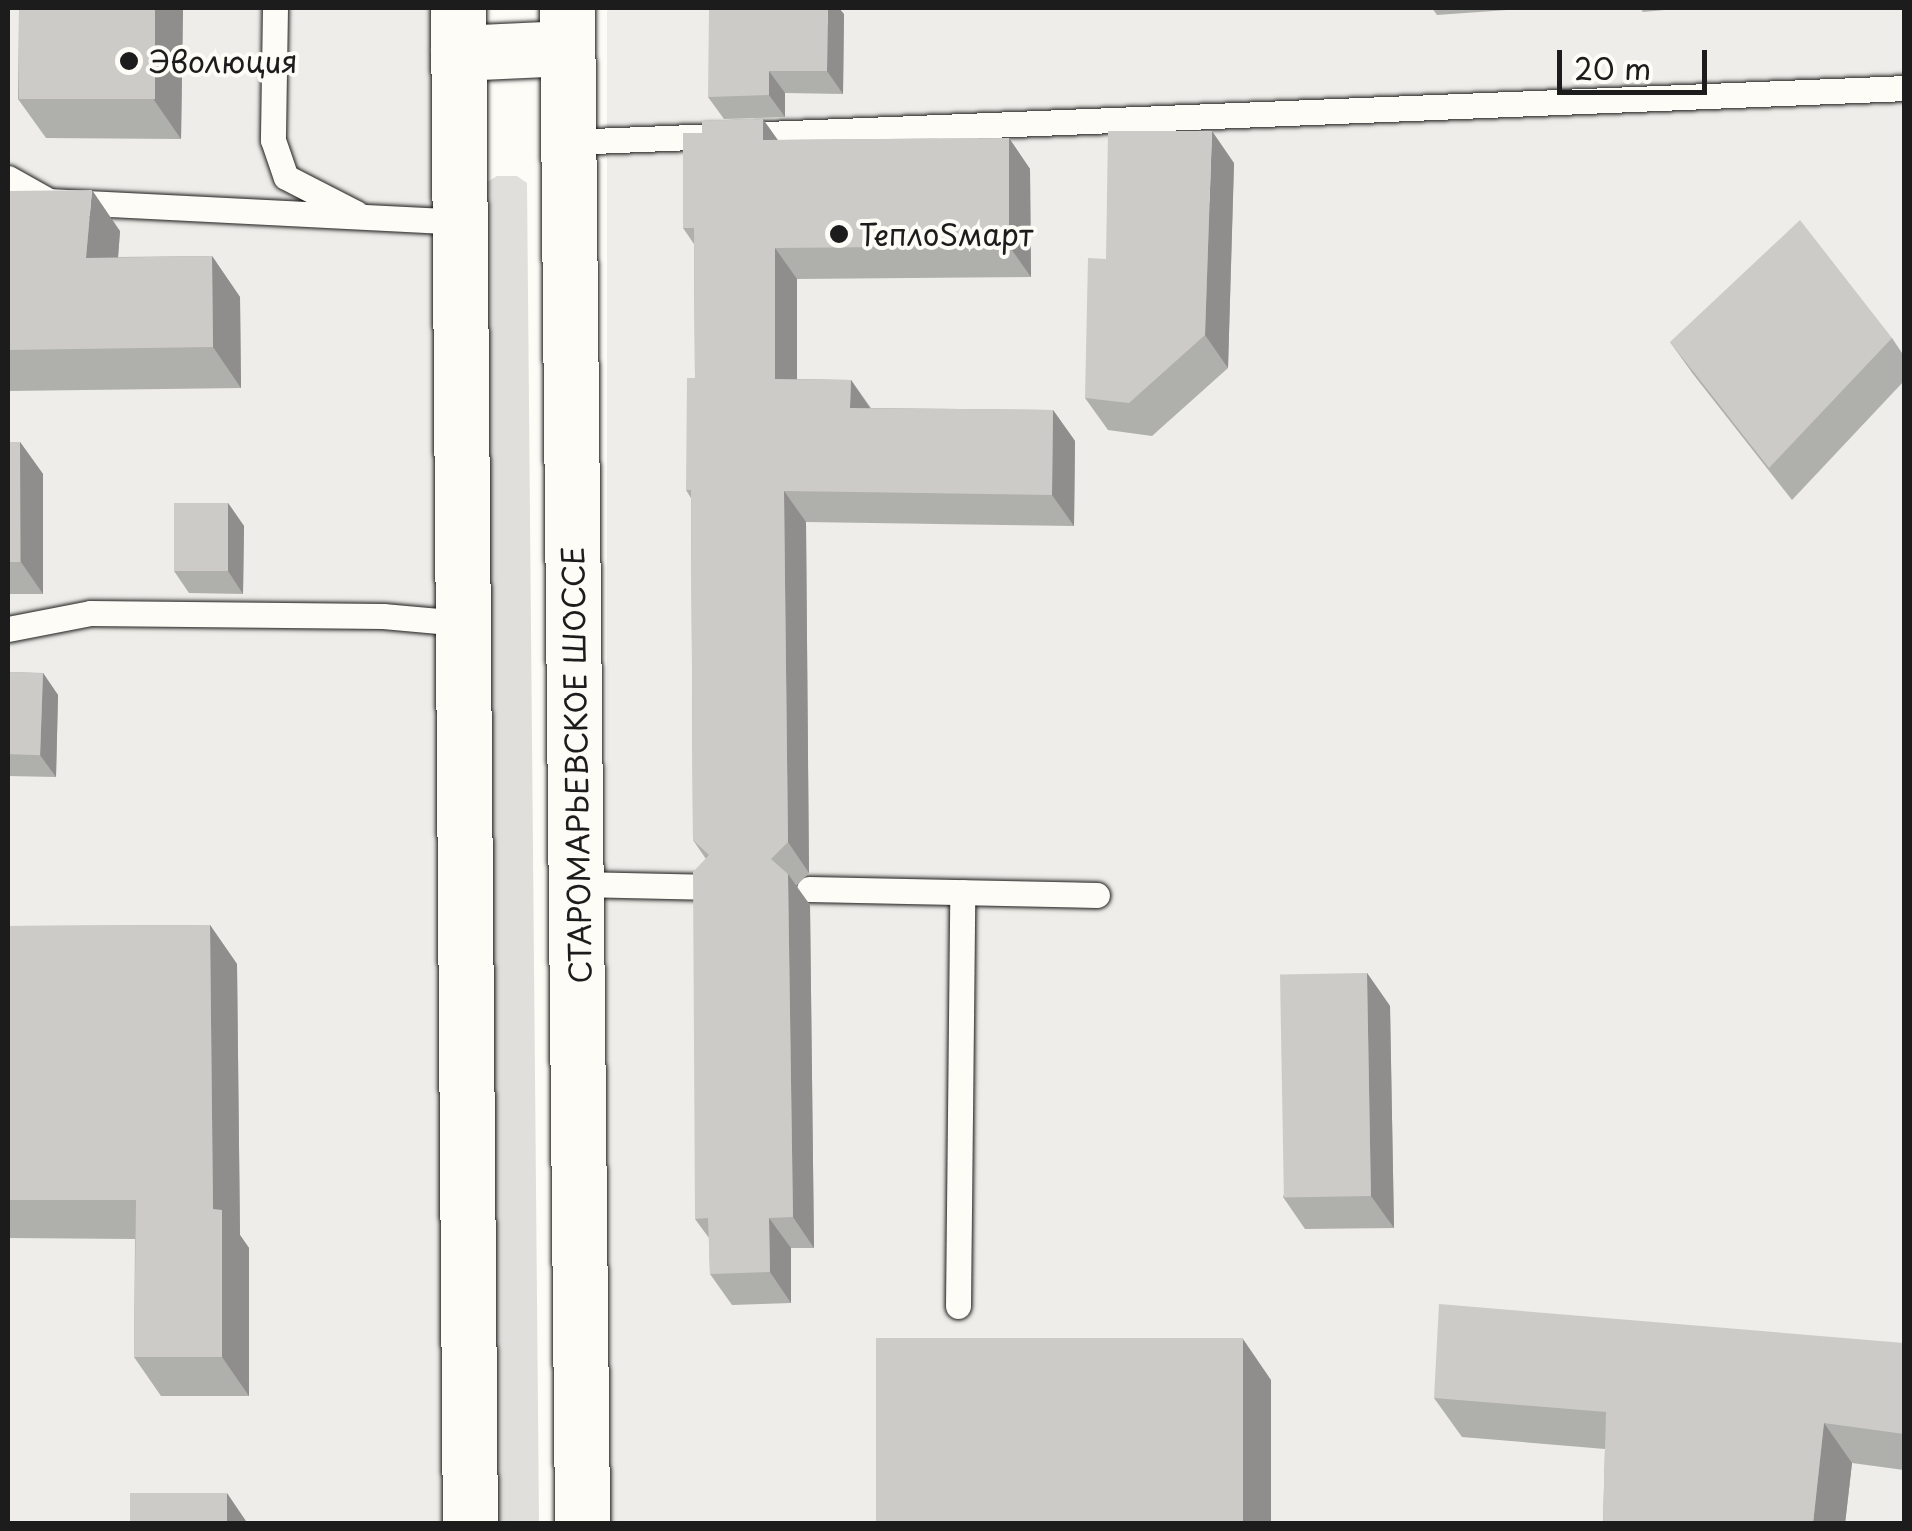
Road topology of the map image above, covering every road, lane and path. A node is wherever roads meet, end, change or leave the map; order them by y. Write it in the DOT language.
graph roads {
  1 [pos="275,8"];
  2 [pos="567,28"];
  3 [pos="458,30"];
  4 [pos="1904,88"];
  5 [pos="568,142"];
  6 [pos="8,178"];
  7 [pos="375,220"];
  8 [pos="457,222"];
  9 [pos="461,623"];
  10 [pos="8,629"];
  11 [pos="578,884"];
  12 [pos="714,887"];
  13 [pos="809,889"];
  14 [pos="962,892"];
  15 [pos="1097,895"];
  16 [pos="958,1306"];
  17 [pos="470,1524"];
  18 [pos="582,1524"];
  1 -- 7 [label="lane"];
  2 -- 3 [label="main road"];
  2 -- 5 [label="main road, СТАРОМАРЬЕВСКОЕ ШОССЕ"];
  3 -- 8 [label="main road"];
  4 -- 5 [label="lane"];
  5 -- 11 [label="main road, СТАРОМАРЬЕВСКОЕ ШОССЕ"];
  6 -- 7 [label="lane"];
  7 -- 8 [label="lane"];
  8 -- 9 [label="main road"];
  9 -- 10 [label="lane"];
  9 -- 17 [label="main road"];
  11 -- 12 [label="lane"];
  11 -- 18 [label="main road, СТАРОМАРЬЕВСКОЕ ШОССЕ"];
  13 -- 14 [label="lane"];
  14 -- 15 [label="lane"];
  14 -- 16 [label="lane"];
}
